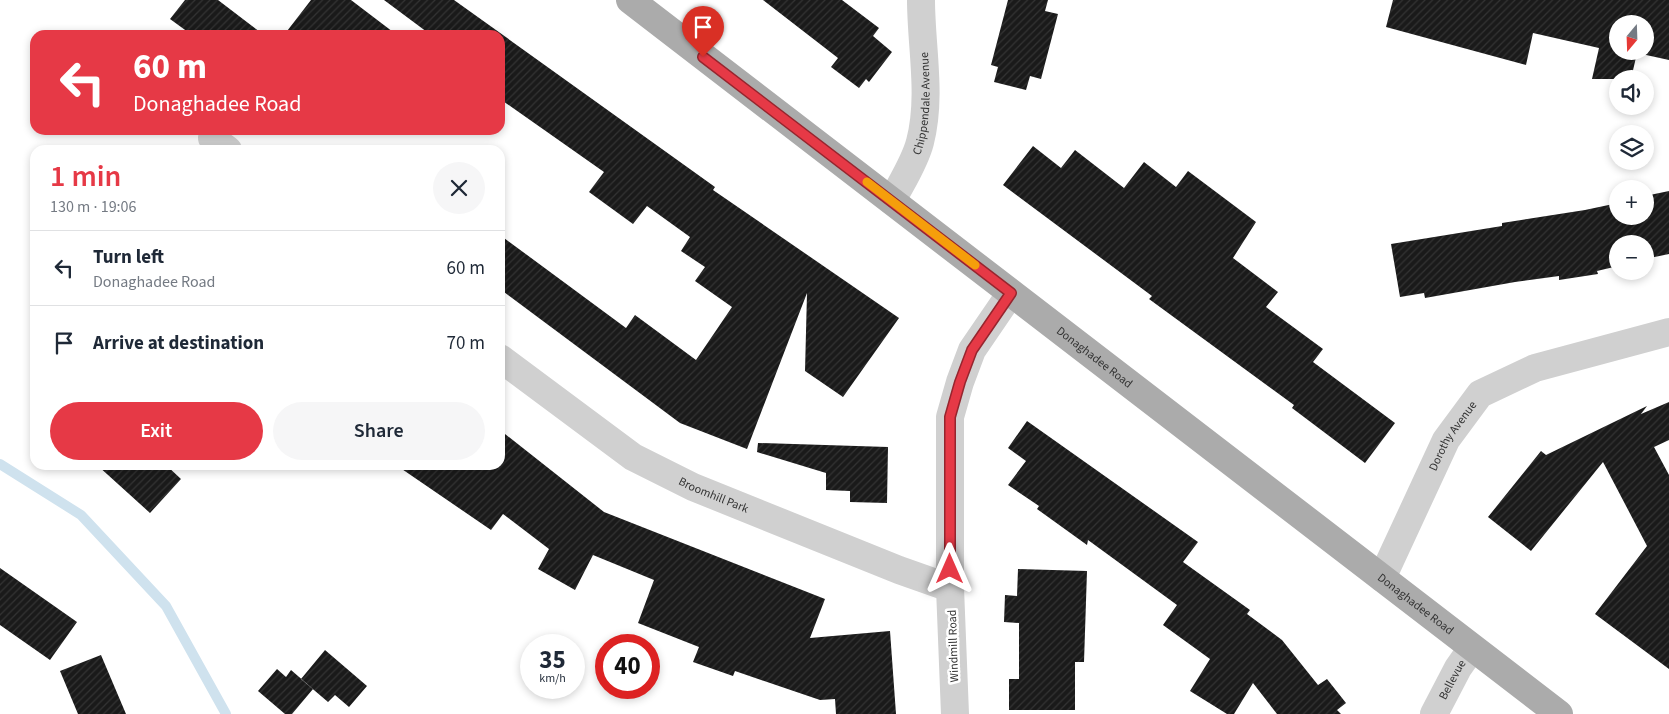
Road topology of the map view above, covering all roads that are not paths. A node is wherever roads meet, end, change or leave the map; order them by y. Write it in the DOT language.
graph roads {
  1 [pos="630,0"];
  2 [pos="921,0"];
  3 [pos="892,201"];
  4 [pos="1011,293"];
  5 [pos="1669,332"];
  6 [pos="505,362"];
  7 [pos="1382,578"];
  8 [pos="950,588"];
  9 [pos="1472,648"];
  10 [pos="956,714"];
  11 [pos="1434,714"];
  12 [pos="1559,714"];
  1 -- 3 [label="main road, Donaghadee Road"];
  2 -- 3 [label="street, Chippendale Avenue"];
  3 -- 4 [label="main road, Donaghadee Road"];
  4 -- 7 [label="main road, Donaghadee Road"];
  4 -- 8 [label="street, Windmill Road"];
  5 -- 7 [label="street, Dorothy Avenue"];
  6 -- 8 [label="street, Broomhill Park"];
  7 -- 9 [label="main road, Donaghadee Road"];
  8 -- 10 [label="street, Windmill Road"];
  9 -- 11 [label="street, Bellevue"];
  9 -- 12 [label="main road, Donaghadee Road"];
}
